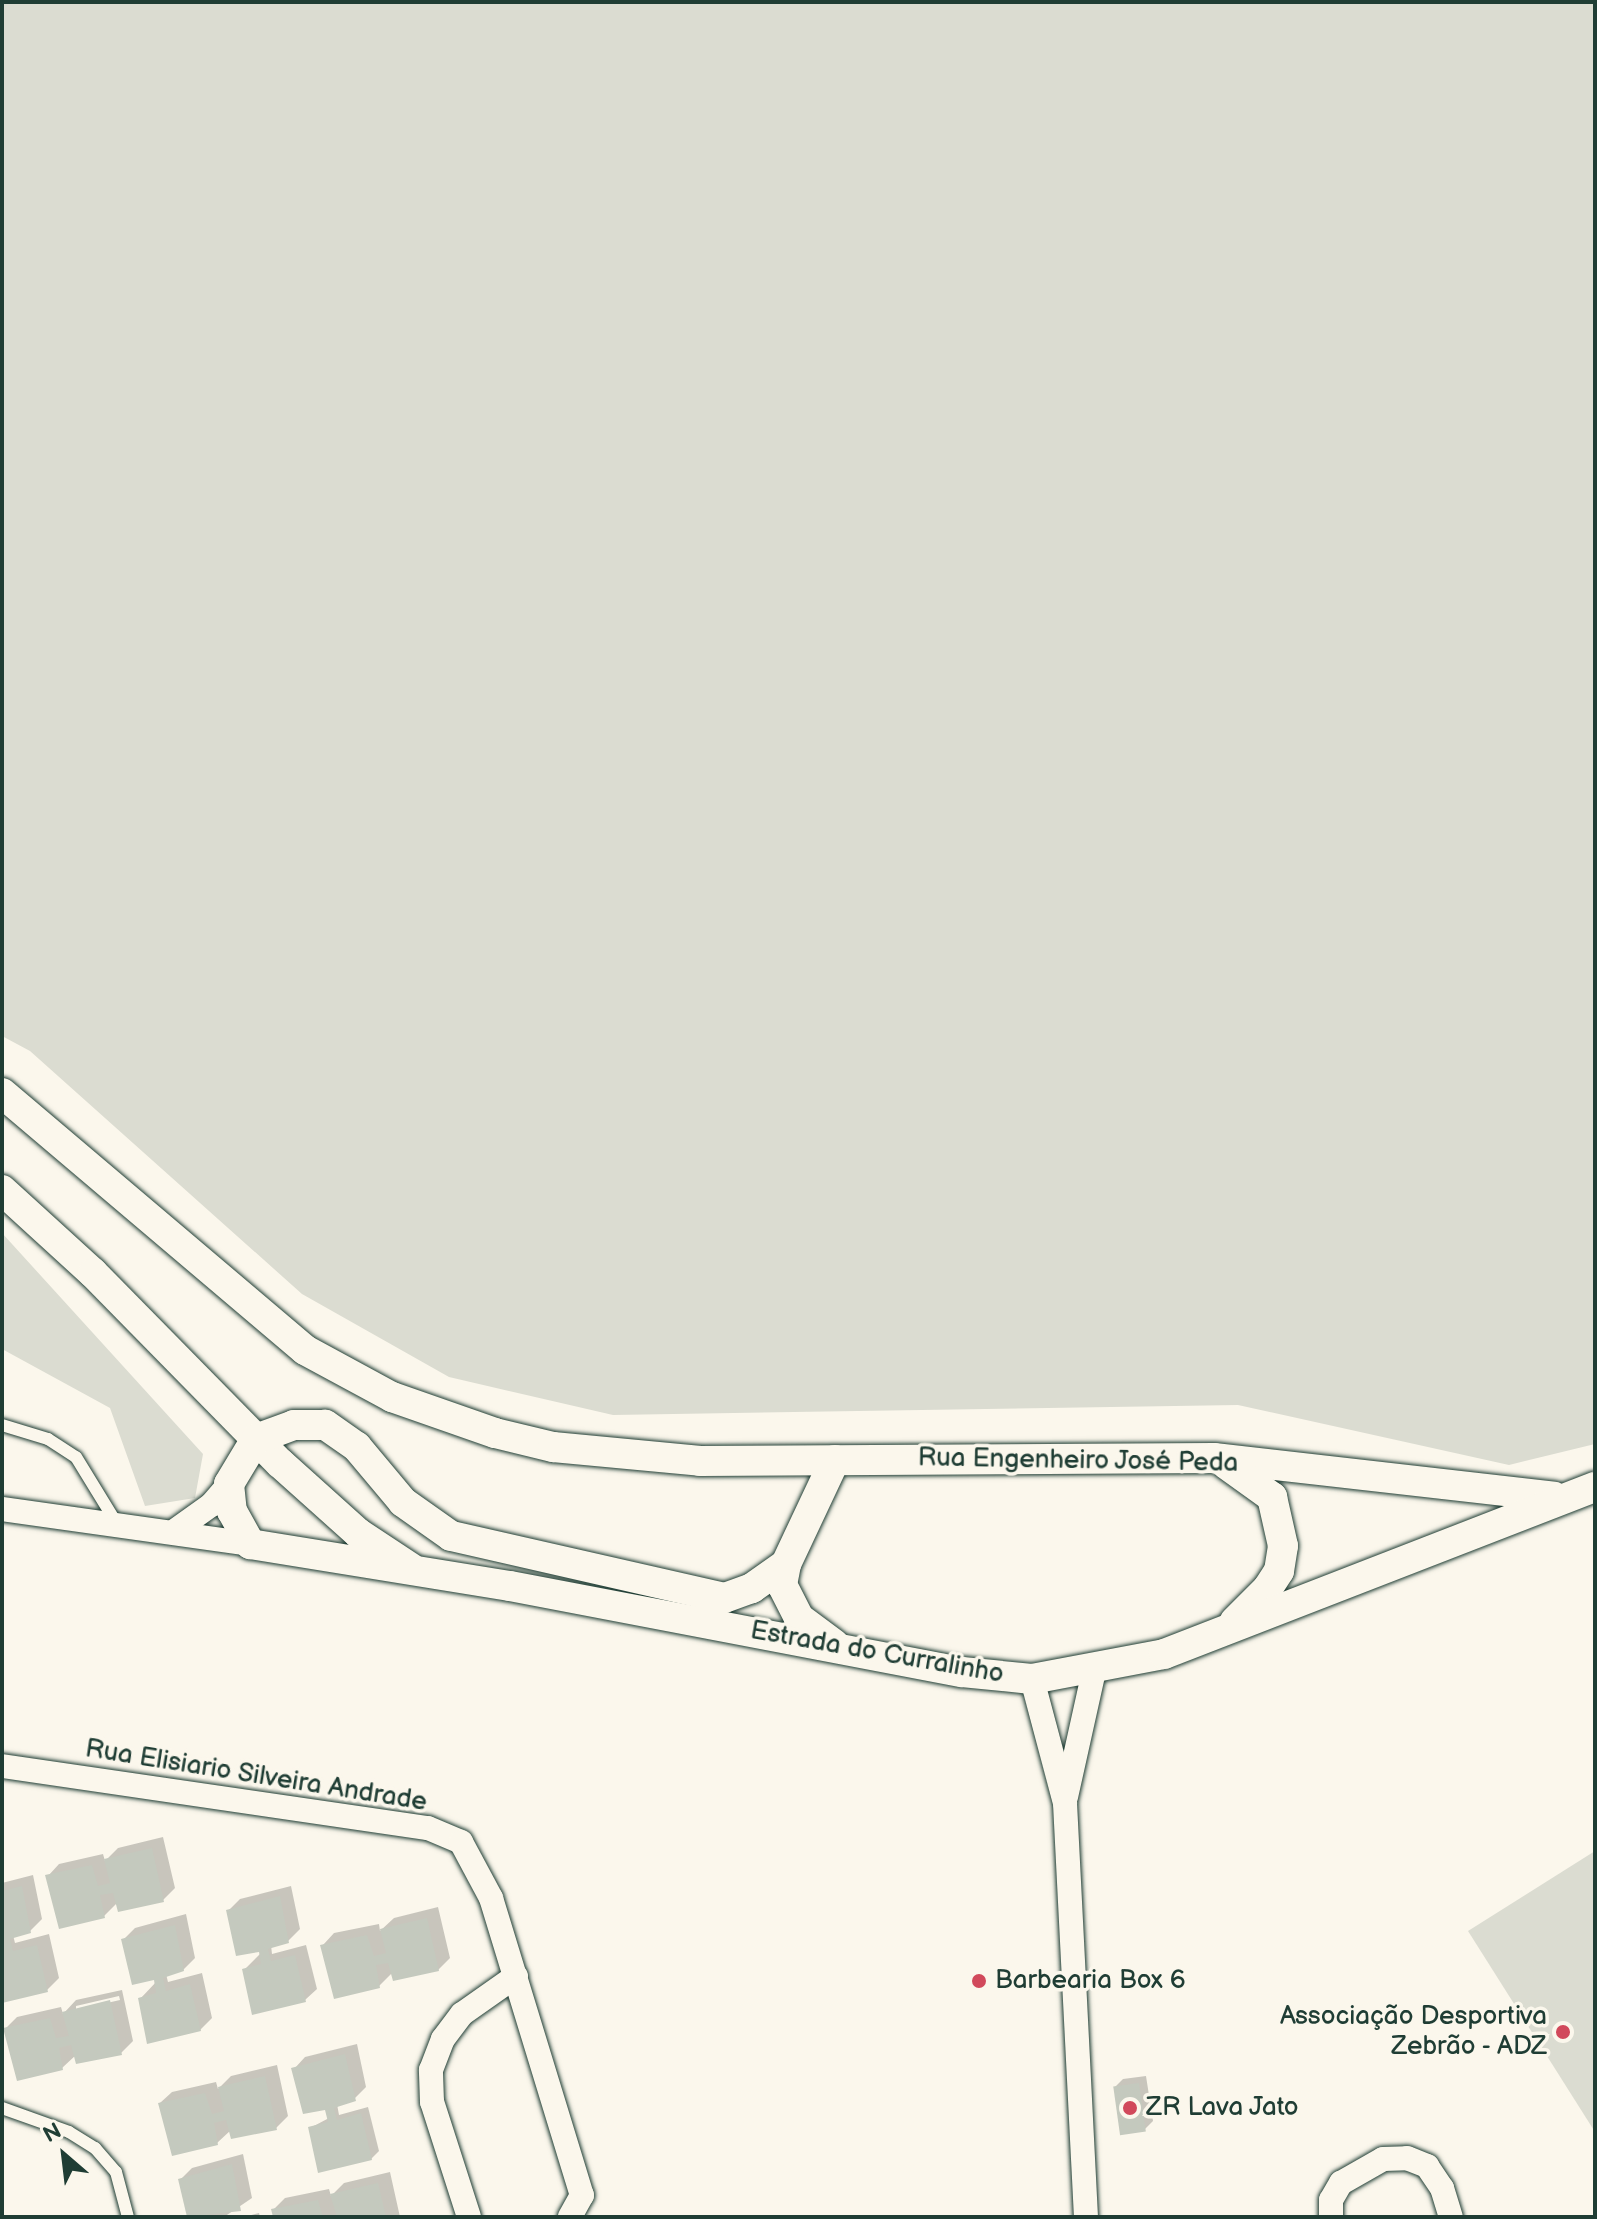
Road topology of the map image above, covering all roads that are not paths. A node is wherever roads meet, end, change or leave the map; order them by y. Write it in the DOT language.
graph roads {
  1 [pos="2,1093"];
  2 [pos="2,1190"];
  3 [pos="2,1425"];
  4 [pos="256,1439"];
  5 [pos="1214,1458"];
  6 [pos="835,1460"];
  7 [pos="229,1484"];
  8 [pos="1595,1487"];
  9 [pos="1559,1498"];
  10 [pos="2,1509"];
  11 [pos="117,1524"];
  12 [pos="176,1530"];
  13 [pos="250,1544"];
  14 [pos="786,1564"];
  15 [pos="418,1573"];
  16 [pos="1222,1633"];
  17 [pos="844,1651"];
  18 [pos="1094,1671"];
  19 [pos="1032,1679"];
  20 [pos="2,1766"];
  21 [pos="1065,1803"];
  22 [pos="516,1976"];
  23 [pos="2,2108"];
  24 [pos="128,2217"];
  25 [pos="469,2217"];
  26 [pos="570,2217"];
  27 [pos="1086,2217"];
  28 [pos="1331,2217"];
  29 [pos="1451,2217"];
  1 -- 6 [label="street, Rua Engenheiro José Peda"];
  2 -- 4 [label="street"];
  3 -- 11 [label="lane"];
  4 -- 7 [label="street"];
  4 -- 14 [label="street"];
  4 -- 15 [label="street"];
  5 -- 6 [label="street, Rua Engenheiro José Peda"];
  5 -- 9 [label="street, Rua Engenheiro José Peda"];
  5 -- 16 [label="street"];
  6 -- 14 [label="street"];
  7 -- 12 [label="street"];
  7 -- 13 [label="street"];
  8 -- 9 [label="street, Estrada do Curralinho"];
  9 -- 16 [label="street, Estrada do Curralinho"];
  10 -- 11 [label="street"];
  11 -- 12 [label="street"];
  12 -- 13 [label="street"];
  13 -- 15 [label="street, Estrada do Curralinho"];
  14 -- 17 [label="street"];
  15 -- 17 [label="street, Estrada do Curralinho"];
  16 -- 18 [label="street, Estrada do Curralinho"];
  17 -- 19 [label="street, Estrada do Curralinho"];
  18 -- 19 [label="street, Estrada do Curralinho"];
  18 -- 21 [label="street"];
  19 -- 21 [label="street"];
  20 -- 22 [label="street, Rua Elisiario Silveira Andrade"];
  21 -- 27 [label="street"];
  22 -- 25 [label="street"];
  22 -- 26 [label="street, Rua Elisiario Silveira Andrade"];
  23 -- 24 [label="lane"];
  28 -- 29 [label="street"];
}
